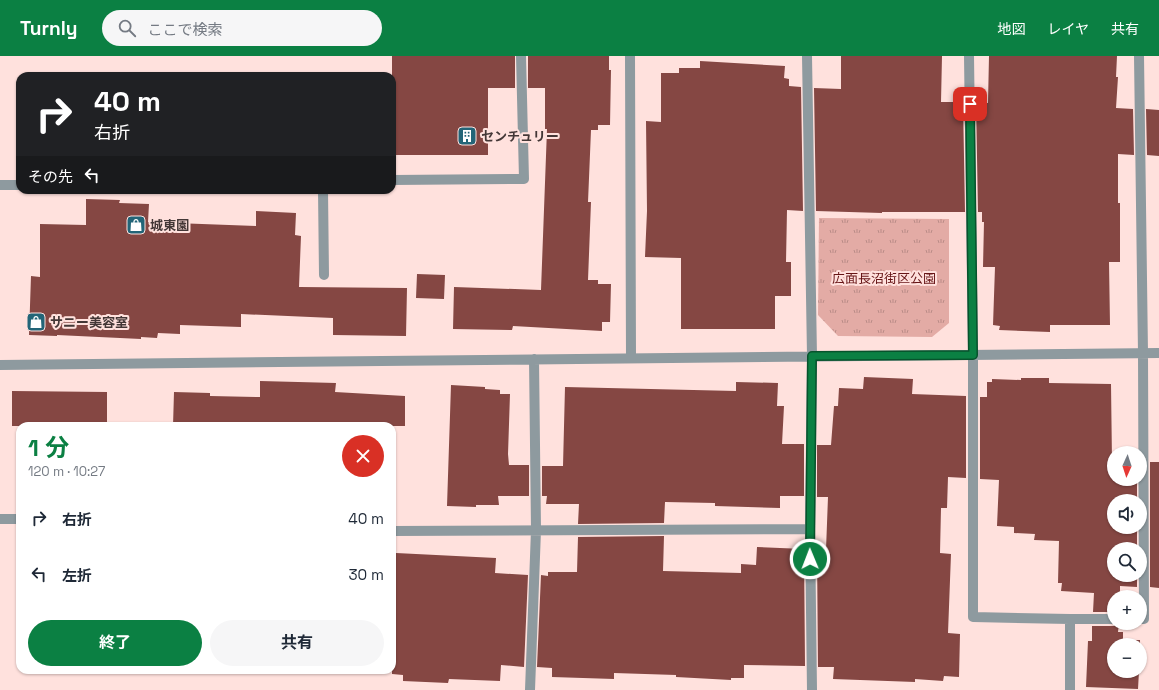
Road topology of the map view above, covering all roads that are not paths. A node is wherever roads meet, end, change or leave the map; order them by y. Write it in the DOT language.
graph roads {
  1 [pos="521,56"];
  2 [pos="630,56"];
  3 [pos="807,56"];
  4 [pos="969,56"];
  5 [pos="1138,56"];
  6 [pos="396,180"];
  7 [pos="0,185"];
  8 [pos="16,185"];
  9 [pos="323,194"];
  10 [pos="324,275"];
  11 [pos="1143,353"];
  12 [pos="1159,353"];
  13 [pos="973,355"];
  14 [pos="812,356"];
  15 [pos="534,358"];
  16 [pos="631,358"];
  17 [pos="0,365"];
  18 [pos="0,519"];
  19 [pos="16,519"];
  20 [pos="810,529"];
  21 [pos="536,530"];
  22 [pos="396,532"];
  23 [pos="1144,590"];
  24 [pos="1070,619"];
  25 [pos="1107,619"];
  26 [pos="530,690"];
  27 [pos="812,690"];
  28 [pos="1070,690"];
  1 -- 6 [label="street"];
  2 -- 16 [label="street"];
  3 -- 14 [label="street"];
  4 -- 13 [label="street"];
  5 -- 11 [label="street"];
  7 -- 8 [label="street"];
  9 -- 10 [label="street"];
  11 -- 12 [label="street"];
  11 -- 13 [label="street"];
  11 -- 23 [label="street"];
  13 -- 14 [label="street"];
  13 -- 24 [label="street"];
  14 -- 16 [label="street"];
  14 -- 20 [label="street"];
  15 -- 16 [label="street"];
  15 -- 17 [label="street"];
  15 -- 21 [label="street"];
  18 -- 19 [label="street"];
  20 -- 21 [label="street"];
  20 -- 27 [label="street"];
  21 -- 22 [label="street"];
  21 -- 26 [label="street"];
  24 -- 25 [label="street"];
  24 -- 28 [label="street"];
}
